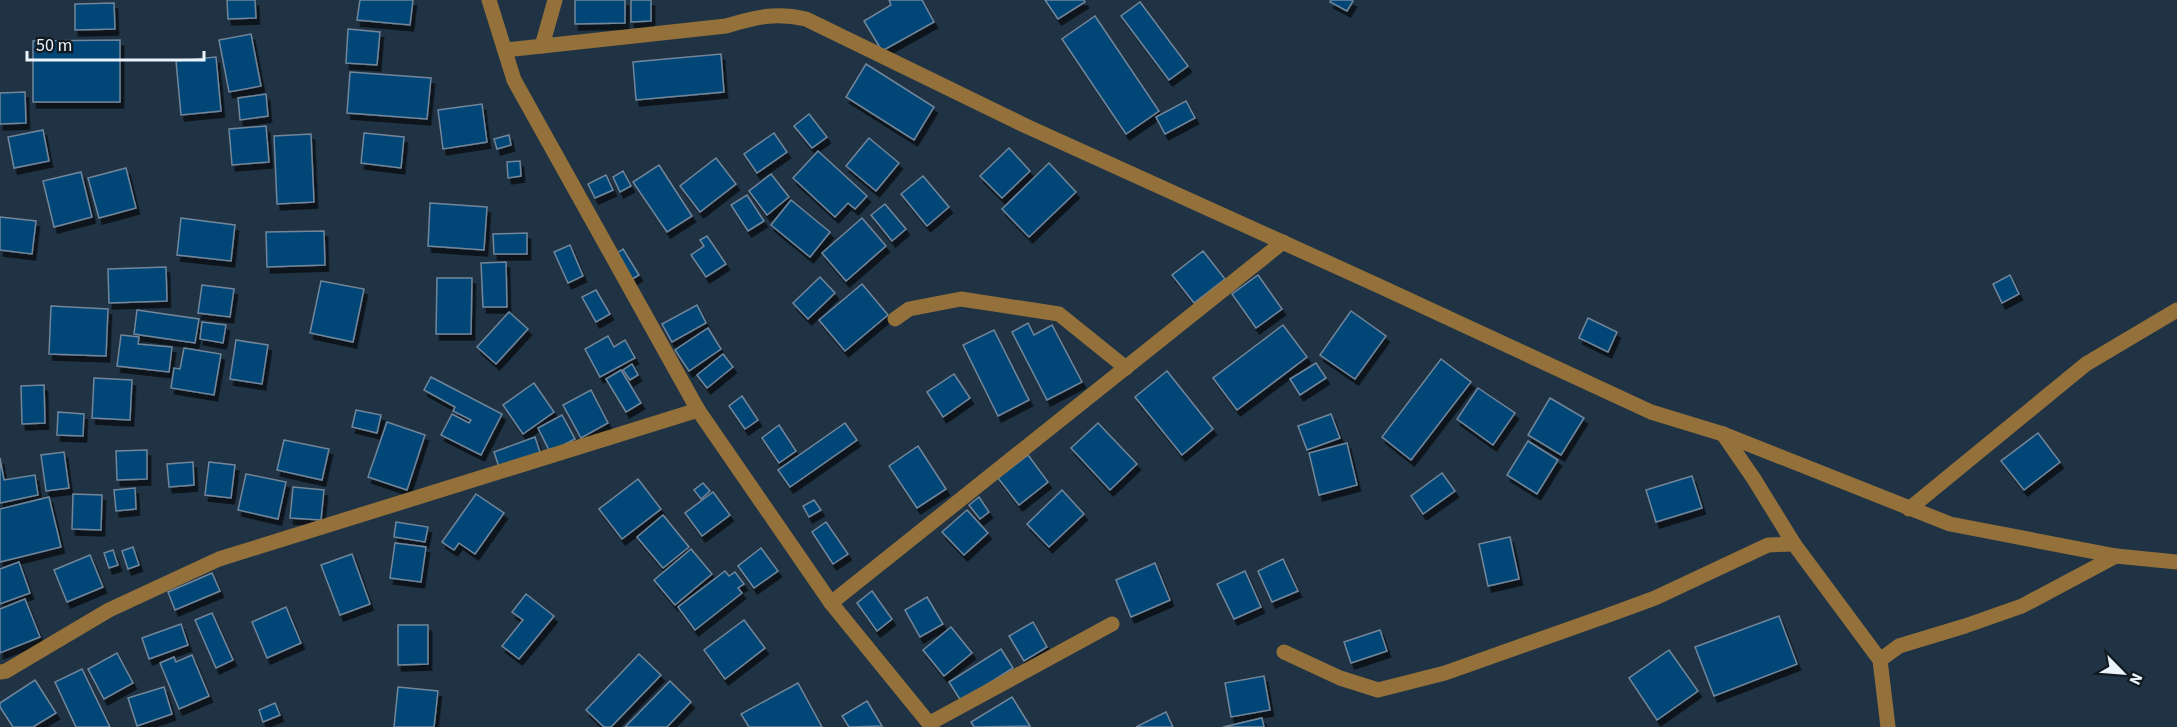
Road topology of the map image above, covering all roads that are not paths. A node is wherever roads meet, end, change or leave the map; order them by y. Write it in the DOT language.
graph roads {
  1 [pos="489,0"];
  2 [pos="555,0"];
  3 [pos="542,46"];
  4 [pos="506,50"];
  5 [pos="1283,242"];
  6 [pos="2177,310"];
  7 [pos="895,319"];
  8 [pos="1126,368"];
  9 [pos="698,410"];
  10 [pos="1723,434"];
  11 [pos="1910,509"];
  12 [pos="1794,544"];
  13 [pos="2116,556"];
  14 [pos="2177,562"];
  15 [pos="831,603"];
  16 [pos="1112,624"];
  17 [pos="1284,652"];
  18 [pos="1880,660"];
  19 [pos="0,672"];
  20 [pos="931,725"];
  21 [pos="1888,727"];
  1 -- 4 [label="street"];
  2 -- 3 [label="street"];
  3 -- 4 [label="street"];
  3 -- 5 [label="street"];
  4 -- 9 [label="street"];
  5 -- 8 [label="street"];
  5 -- 10 [label="street"];
  6 -- 11 [label="street"];
  7 -- 8 [label="street"];
  8 -- 15 [label="street"];
  9 -- 15 [label="street"];
  9 -- 19 [label="street"];
  10 -- 11 [label="street"];
  10 -- 12 [label="street"];
  11 -- 13 [label="street"];
  12 -- 17 [label="street"];
  12 -- 18 [label="street"];
  13 -- 14 [label="street"];
  13 -- 18 [label="street"];
  15 -- 20 [label="street"];
  16 -- 20 [label="street"];
  18 -- 21 [label="street"];
}
